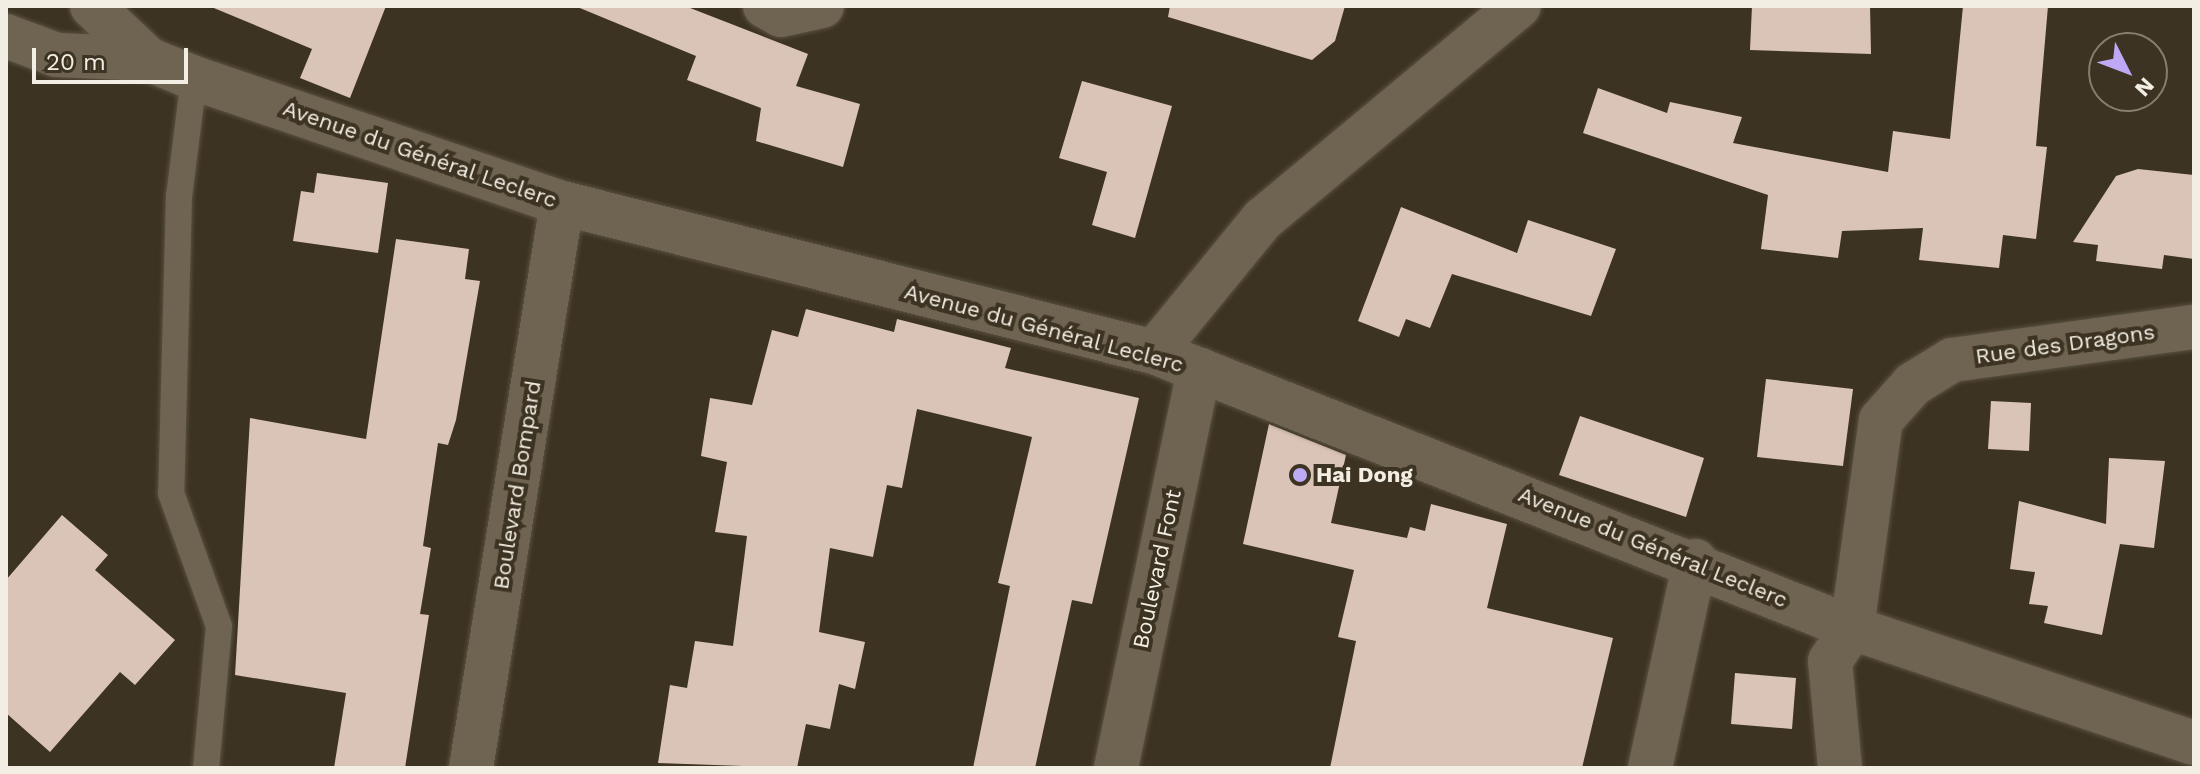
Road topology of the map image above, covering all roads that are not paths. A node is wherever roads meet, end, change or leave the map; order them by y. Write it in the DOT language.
graph roads {
  1 [pos="92,6"];
  2 [pos="765,6"];
  3 [pos="822,6"];
  4 [pos="1519,6"];
  5 [pos="6,36"];
  6 [pos="148,59"];
  7 [pos="194,78"];
  8 [pos="562,203"];
  9 [pos="2194,327"];
  10 [pos="1154,352"];
  11 [pos="1199,370"];
  12 [pos="1695,561"];
  13 [pos="1852,628"];
  14 [pos="2194,743"];
  15 [pos="206,768"];
  16 [pos="471,768"];
  17 [pos="1116,768"];
  18 [pos="1650,768"];
  19 [pos="1840,768"];
  1 -- 6 [label="street, Avenue du Général Leclerc"];
  2 -- 3 [label="street"];
  4 -- 10 [label="street"];
  5 -- 6 [label="street, Avenue du Général Leclerc"];
  6 -- 7 [label="street, Avenue du Général Leclerc"];
  7 -- 8 [label="street, Avenue du Général Leclerc"];
  7 -- 15 [label="lane"];
  8 -- 10 [label="street, Avenue du Général Leclerc"];
  8 -- 16 [label="street, Boulevard Bompard"];
  9 -- 13 [label="street, Rue des Dragons"];
  10 -- 11 [label="street, Avenue du Général Leclerc"];
  11 -- 12 [label="street, Avenue du Général Leclerc"];
  11 -- 17 [label="street, Boulevard Font"];
  12 -- 13 [label="street, Avenue du Général Leclerc"];
  12 -- 18 [label="street"];
  13 -- 14 [label="street, Avenue du Général Leclerc"];
  13 -- 19 [label="street"];
}
